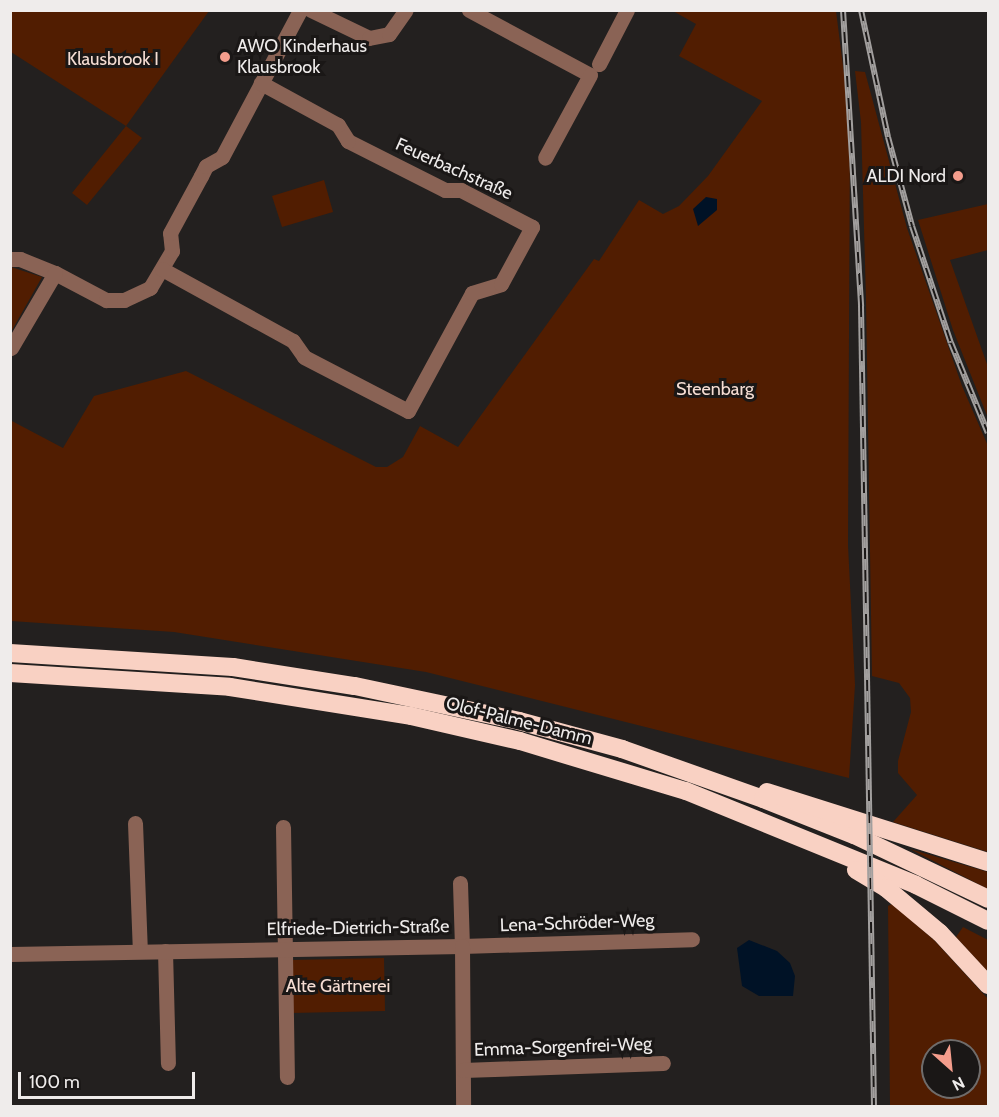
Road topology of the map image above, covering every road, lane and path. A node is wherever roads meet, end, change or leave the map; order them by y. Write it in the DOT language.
graph roads {
  1 [pos="300,10"];
  2 [pos="311,10"];
  3 [pos="406,10"];
  4 [pos="469,10"];
  5 [pos="627,10"];
  6 [pos="599,64"];
  7 [pos="261,83"];
  8 [pos="545,158"];
  9 [pos="10,259"];
  10 [pos="162,269"];
  11 [pos="55,273"];
  12 [pos="11,348"];
  13 [pos="10,653"];
  14 [pos="10,673"];
  15 [pos="729,786"];
  16 [pos="135,823"];
  17 [pos="283,827"];
  18 [pos="814,843"];
  19 [pos="988,862"];
  20 [pos="460,883"];
  21 [pos="988,899"];
  22 [pos="988,921"];
  23 [pos="692,939"];
  24 [pos="462,946"];
  25 [pos="286,949"];
  26 [pos="140,951"];
  27 [pos="165,951"];
  28 [pos="10,954"];
  29 [pos="988,985"];
  30 [pos="168,1063"];
  31 [pos="663,1063"];
  32 [pos="464,1070"];
  33 [pos="287,1077"];
  34 [pos="463,1107"];
  1 -- 7 [label="street"];
  2 -- 3 [label="street"];
  4 -- 8 [label="street"];
  5 -- 6 [label="street"];
  7 -- 10 [label="street"];
  7 -- 10 [label="street, Feuerbachstraße"];
  9 -- 11 [label="street"];
  10 -- 11 [label="street"];
  11 -- 12 [label="street"];
  13 -- 15 [label="highway, Olof-Palme-Damm"];
  14 -- 18 [label="highway, Olof-Palme-Damm"];
  15 -- 19 [label="highway"];
  15 -- 21 [label="highway, Olof-Palme-Damm"];
  16 -- 26 [label="street"];
  17 -- 25 [label="street"];
  18 -- 22 [label="highway, Olof-Palme-Damm"];
  18 -- 29 [label="highway"];
  20 -- 24 [label="street"];
  23 -- 24 [label="street, Lena-Schröder-Weg"];
  24 -- 25 [label="street, Elfriede-Dietrich-Straße"];
  24 -- 32 [label="street, Elfriede-Dietrich-Straße"];
  25 -- 27 [label="street, Elfriede-Dietrich-Straße"];
  25 -- 33 [label="street"];
  26 -- 27 [label="street, Elfriede-Dietrich-Straße"];
  26 -- 28 [label="street, Elfriede-Dietrich-Straße"];
  27 -- 30 [label="street"];
  31 -- 32 [label="street, Emma-Sorgenfrei-Weg"];
  32 -- 34 [label="street, Elfriede-Dietrich-Straße"];
}
